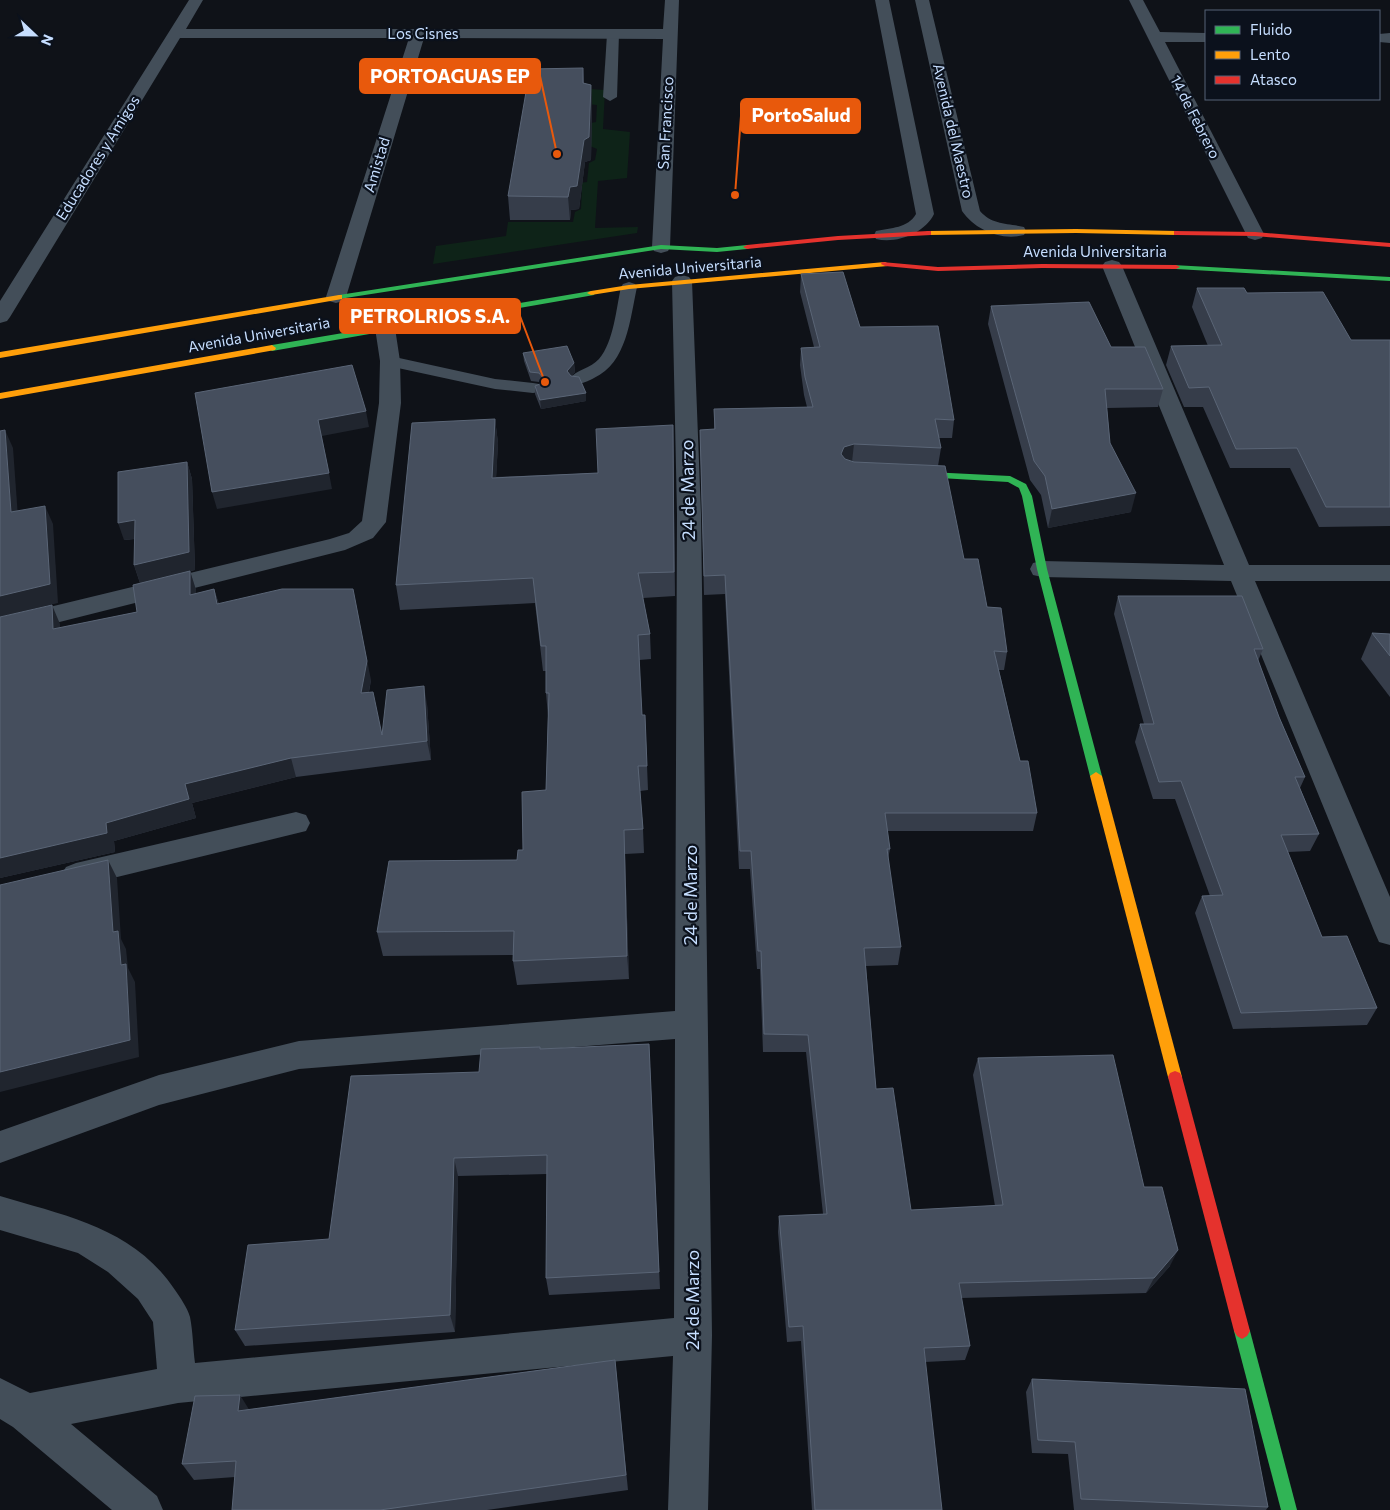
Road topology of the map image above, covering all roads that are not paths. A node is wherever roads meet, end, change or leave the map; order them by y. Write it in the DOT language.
graph roads {
  1 [pos="196,0"];
  2 [pos="672,0"];
  3 [pos="882,0"];
  4 [pos="922,0"];
  5 [pos="1136,0"];
  6 [pos="176,33"];
  7 [pos="418,34"];
  8 [pos="613,34"];
  9 [pos="670,34"];
  10 [pos="1154,37"];
  11 [pos="1205,37"];
  12 [pos="610,97"];
  13 [pos="966,182"];
  14 [pos="920,185"];
  15 [pos="1017,232"];
  16 [pos="1255,234"];
  17 [pos="883,235"];
  18 [pos="1390,245"];
  19 [pos="661,247"];
  20 [pos="1112,266"];
  21 [pos="1390,279"];
  22 [pos="682,281"];
  23 [pos="629,287"];
  24 [pos="336,297"];
  25 [pos="0,317"];
  26 [pos="385,328"];
  27 [pos="0,355"];
  28 [pos="390,361"];
  29 [pos="578,379"];
  30 [pos="533,388"];
  31 [pos="0,396"];
  32 [pos="901,474"];
  33 [pos="1042,568"];
  34 [pos="1240,573"];
  35 [pos="1390,573"];
  36 [pos="0,628"];
  37 [pos="296,823"];
  38 [pos="48,881"];
  39 [pos="1390,933"];
  40 [pos="691,1024"];
  41 [pos="0,1146"];
  42 [pos="0,1213"];
  43 [pos="693,1335"];
  44 [pos="178,1384"];
  45 [pos="14,1405"];
  46 [pos="142,1510"];
  47 [pos="688,1510"];
  48 [pos="1289,1510"];
  1 -- 6 [label="street, Educadores y Amigos"];
  2 -- 9 [label="street, San Francisco"];
  3 -- 14 [label="street"];
  4 -- 13 [label="street, Avenida del Maestro"];
  5 -- 10 [label="street, 14 de Febrero"];
  6 -- 7 [label="street, Los Cisnes"];
  6 -- 25 [label="street, Educadores y Amigos"];
  7 -- 8 [label="street, Los Cisnes"];
  7 -- 24 [label="street, Amistad"];
  8 -- 9 [label="street, Los Cisnes"];
  8 -- 12 [label="lane"];
  9 -- 19 [label="street, San Francisco"];
  10 -- 11 [label="street"];
  10 -- 16 [label="street, 14 de Febrero"];
  13 -- 14 [label="street"];
  13 -- 15 [label="street, Avenida del Maestro"];
  14 -- 17 [label="street"];
  15 -- 16 [label="main road, Avenida Universitaria"];
  15 -- 17 [label="main road, Avenida Universitaria"];
  16 -- 18 [label="main road, Avenida Universitaria"];
  17 -- 19 [label="main road, Avenida Universitaria"];
  19 -- 24 [label="main road, Avenida Universitaria"];
  20 -- 21 [label="main road, Avenida Universitaria"];
  20 -- 22 [label="main road, Avenida Universitaria"];
  20 -- 34 [label="street"];
  22 -- 23 [label="main road, Avenida Universitaria"];
  22 -- 40 [label="street, 24 de Marzo"];
  23 -- 26 [label="main road, Avenida Universitaria"];
  23 -- 29 [label="lane"];
  24 -- 27 [label="main road, Avenida Universitaria"];
  26 -- 28 [label="street"];
  26 -- 31 [label="main road, Avenida Universitaria"];
  28 -- 30 [label="lane"];
  28 -- 36 [label="street"];
  32 -- 33 [label="main road"];
  33 -- 34 [label="street"];
  33 -- 48 [label="main road"];
  34 -- 35 [label="street"];
  34 -- 39 [label="street"];
  37 -- 38 [label="street"];
  40 -- 41 [label="street"];
  40 -- 43 [label="street, 24 de Marzo"];
  42 -- 44 [label="street"];
  43 -- 44 [label="street"];
  43 -- 47 [label="street, 24 de Marzo"];
  44 -- 45 [label="street"];
  45 -- 46 [label="street"];
}
